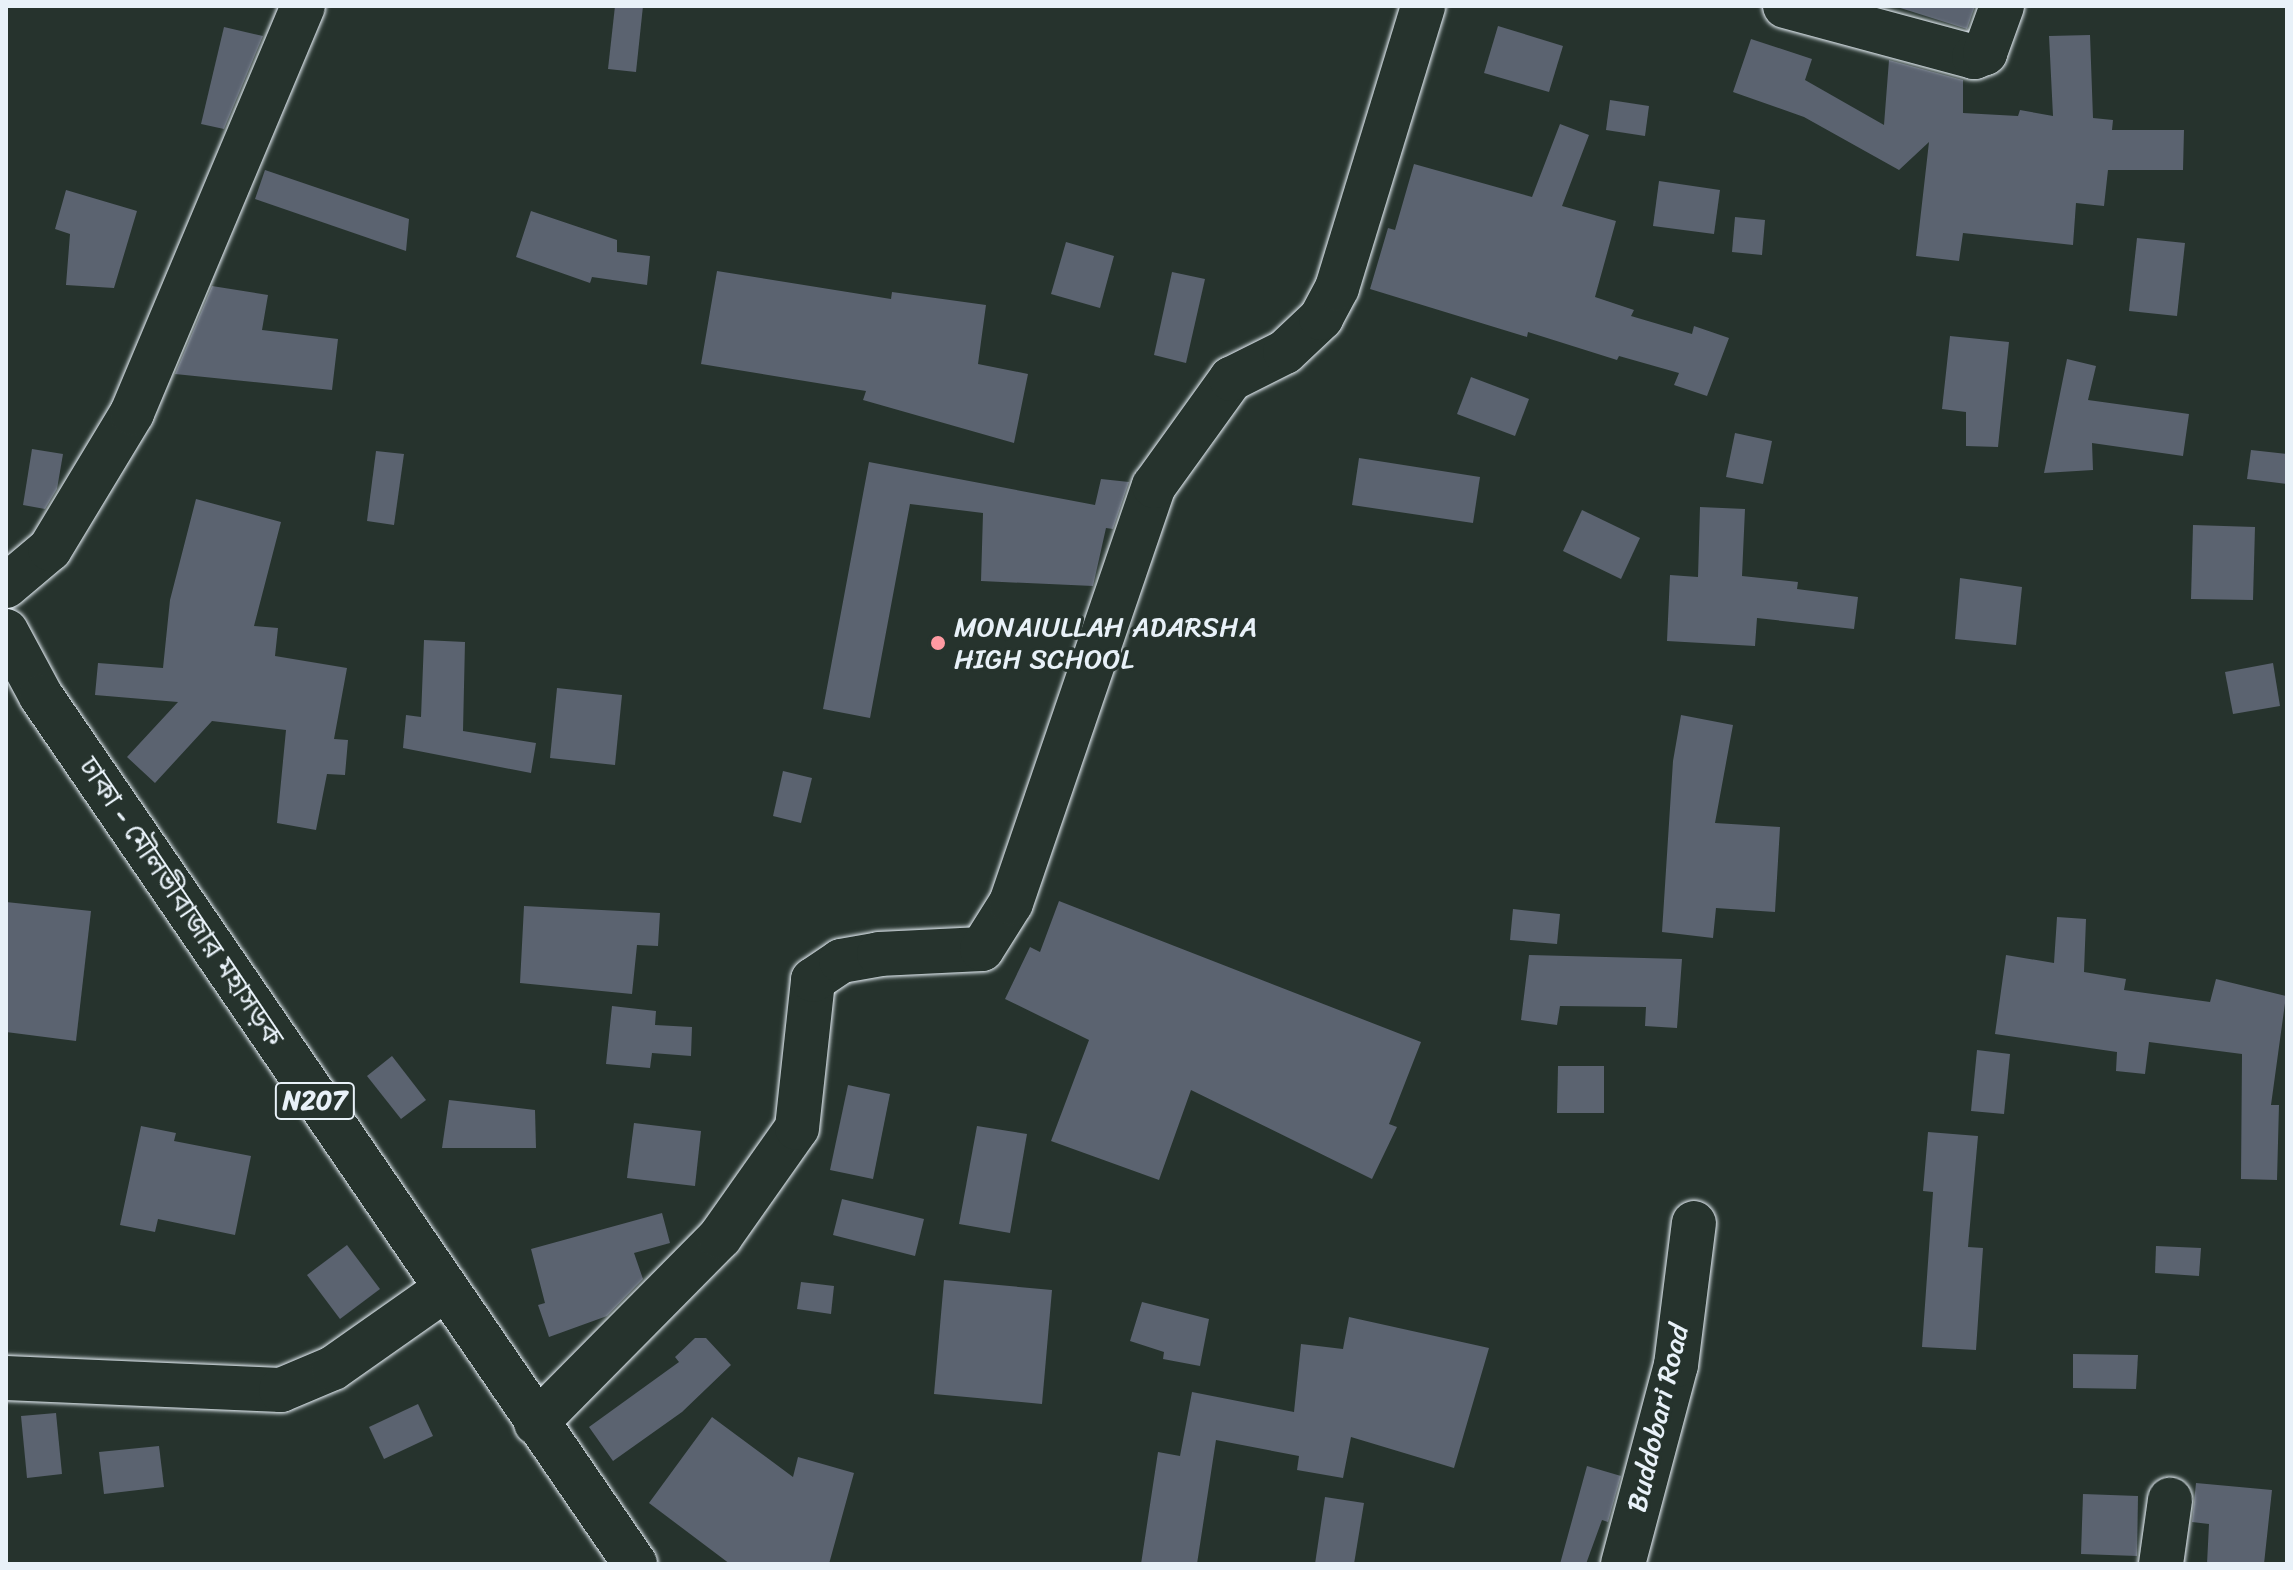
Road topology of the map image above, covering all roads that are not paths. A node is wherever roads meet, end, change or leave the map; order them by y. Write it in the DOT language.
graph roads {
  1 [pos="303,6"];
  2 [pos="1423,6"];
  3 [pos="1785,6"];
  4 [pos="2002,6"];
  5 [pos="6,586"];
  6 [pos="6,631"];
  7 [pos="1694,1223"];
  8 [pos="444,1290"];
  9 [pos="6,1378"];
  10 [pos="536,1423"];
  11 [pos="2170,1500"];
  12 [pos="635,1564"];
  13 [pos="1623,1564"];
  14 [pos="2161,1564"];
  1 -- 5 [label="main road"];
  2 -- 10 [label="main road"];
  3 -- 4 [label="main road"];
  6 -- 8 [label="main road, ঢাকা - মৌলভীবাজার মহাসড়ক / N207"];
  7 -- 13 [label="main road, Buddobari Road"];
  8 -- 9 [label="main road"];
  8 -- 10 [label="main road, ঢাকা - মৌলভীবাজার মহাসড়ক / N207"];
  10 -- 12 [label="main road, ঢাকা - মৌলভীবাজার মহাসড়ক / N207"];
  11 -- 14 [label="main road"];
}
